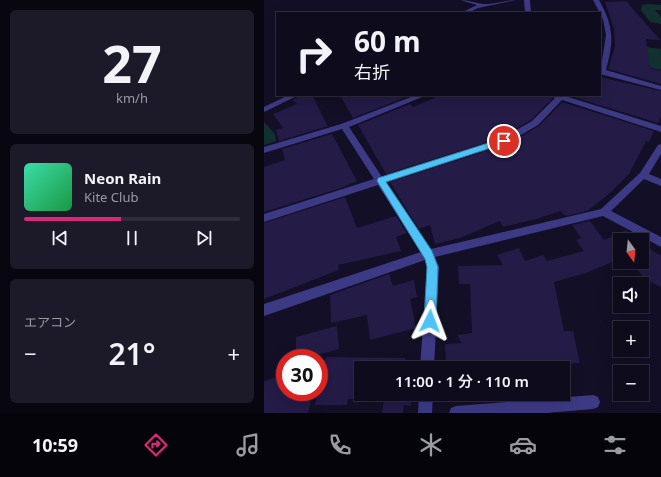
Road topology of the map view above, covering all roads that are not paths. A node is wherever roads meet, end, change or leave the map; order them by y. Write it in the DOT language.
graph roads {
  1 [pos="463,0"];
  2 [pos="513,0"];
  3 [pos="527,0"];
  4 [pos="596,0"];
  5 [pos="484,5"];
  6 [pos="466,12"];
  7 [pos="528,12"];
  8 [pos="601,71"];
  9 [pos="661,88"];
  10 [pos="293,96"];
  11 [pos="420,96"];
  12 [pos="557,96"];
  13 [pos="264,110"];
  14 [pos="344,126"];
  15 [pos="661,129"];
  16 [pos="661,147"];
  17 [pos="264,150"];
  18 [pos="643,175"];
  19 [pos="381,181"];
  20 [pos="661,183"];
  21 [pos="604,212"];
  22 [pos="264,218"];
  23 [pos="661,242"];
  24 [pos="428,254"];
  25 [pos="264,310"];
  26 [pos="428,361"];
  27 [pos="426,401"];
  28 [pos="593,402"];
  29 [pos="425,413"];
  30 [pos="456,413"];
  1 -- 5 [label="street"];
  2 -- 5 [label="street"];
  3 -- 7 [label="street"];
  4 -- 8 [label="street"];
  5 -- 6 [label="street"];
  8 -- 9 [label="street"];
  10 -- 13 [label="street"];
  11 -- 14 [label="street"];
  12 -- 15 [label="street"];
  12 -- 19 [label="street"];
  14 -- 17 [label="street"];
  14 -- 19 [label="street"];
  16 -- 18 [label="street"];
  18 -- 20 [label="street"];
  18 -- 21 [label="street"];
  19 -- 22 [label="street"];
  19 -- 24 [label="street"];
  21 -- 23 [label="street"];
  21 -- 24 [label="street"];
  24 -- 25 [label="street"];
  24 -- 26 [label="street"];
  27 -- 29 [label="street"];
  28 -- 30 [label="street"];
}
